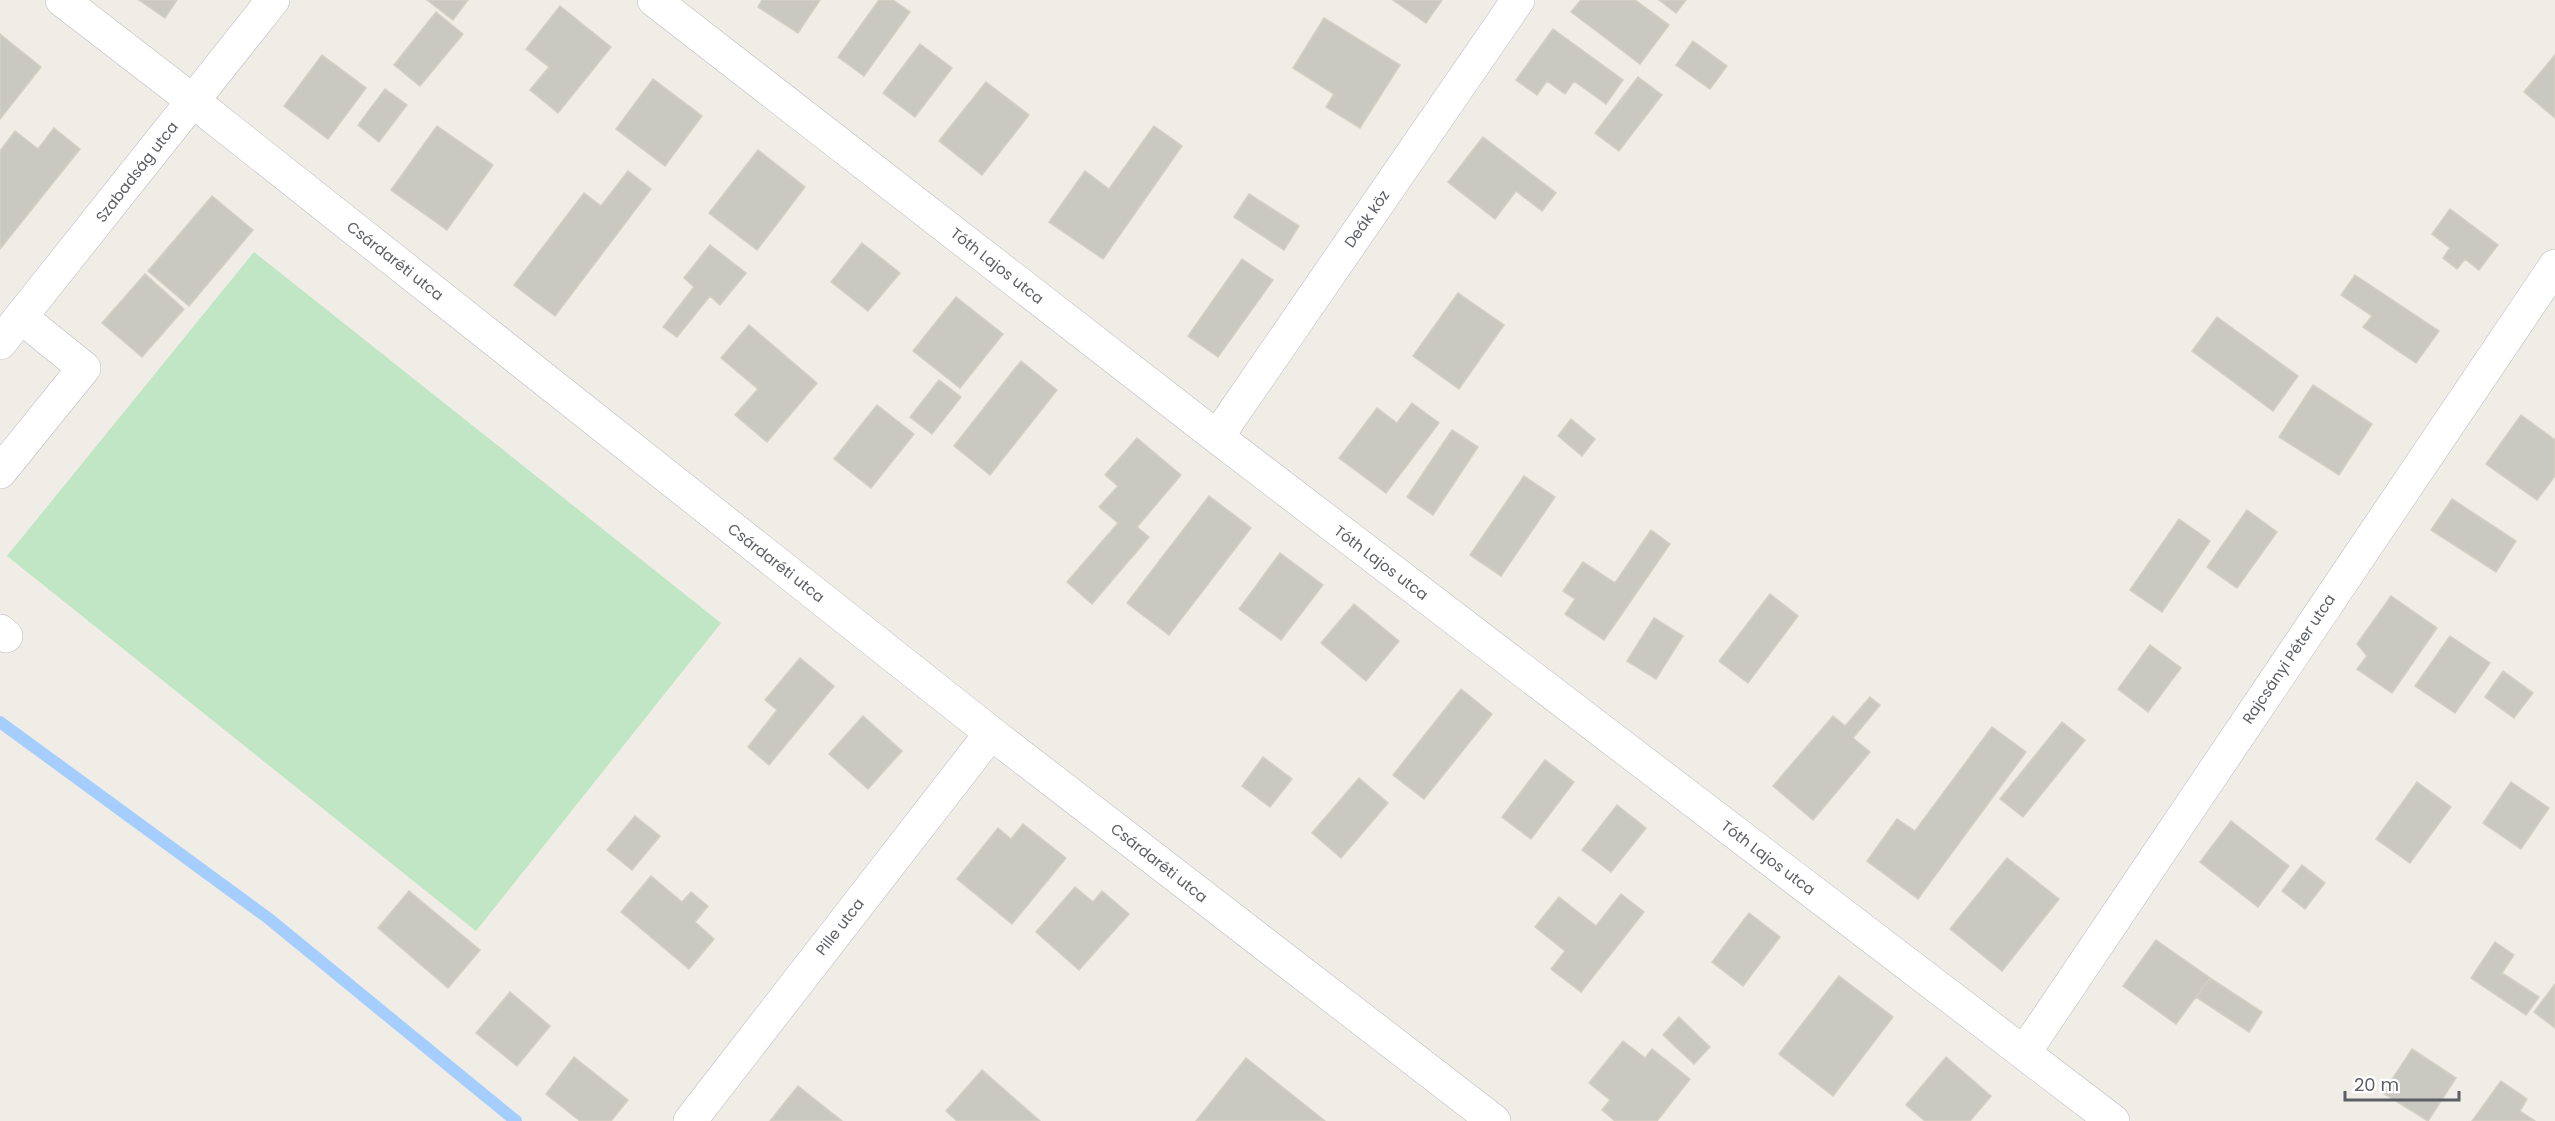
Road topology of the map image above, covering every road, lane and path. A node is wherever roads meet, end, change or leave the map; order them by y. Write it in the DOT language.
graph roads {
  1 [pos="63,0"];
  2 [pos="273,0"];
  3 [pos="654,0"];
  4 [pos="1518,0"];
  5 [pos="193,100"];
  6 [pos="2555,266"];
  7 [pos="21,317"];
  8 [pos="0,343"];
  9 [pos="1217,437"];
  10 [pos="0,472"];
  11 [pos="991,733"];
  12 [pos="2024,1053"];
  13 [pos="690,1121"];
  14 [pos="1494,1121"];
  15 [pos="2113,1121"];
  1 -- 5 [label="street, Csárdaréti utca"];
  2 -- 5 [label="street, Szabadság utca"];
  3 -- 9 [label="street, Tóth Lajos utca"];
  4 -- 9 [label="street, Deák köz"];
  5 -- 7 [label="street, Szabadság utca"];
  5 -- 11 [label="street, Csárdaréti utca"];
  6 -- 12 [label="street, Rajcsányi Péter utca"];
  7 -- 8 [label="street, Szabadság utca"];
  7 -- 10 [label="street"];
  9 -- 12 [label="street, Tóth Lajos utca"];
  11 -- 13 [label="street, Pille utca"];
  11 -- 14 [label="street, Csárdaréti utca"];
  12 -- 15 [label="street, Tóth Lajos utca"];
}
